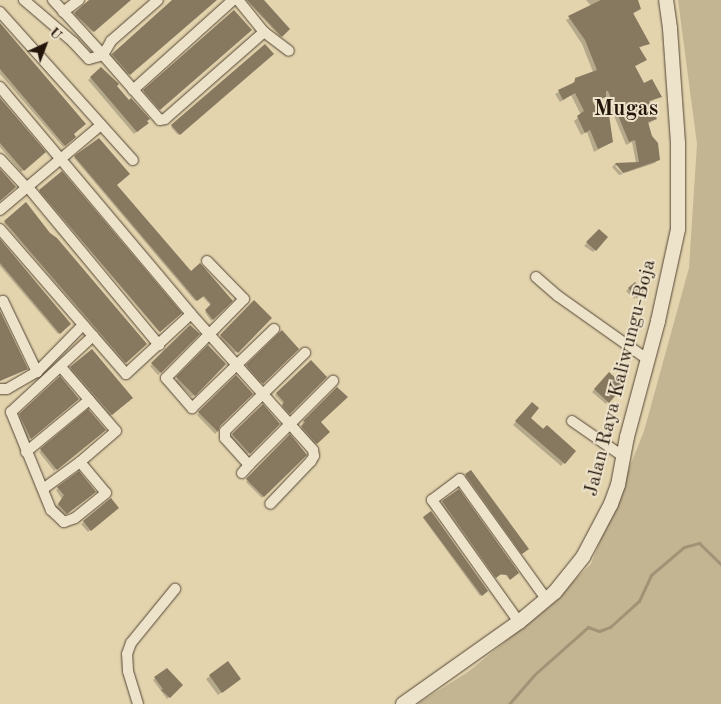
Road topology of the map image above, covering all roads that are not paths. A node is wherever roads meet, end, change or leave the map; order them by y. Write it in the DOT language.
graph roads {
  1 [pos="24,0"];
  2 [pos="53,0"];
  3 [pos="79,0"];
  4 [pos="158,0"];
  5 [pos="233,0"];
  6 [pos="238,0"];
  7 [pos="666,0"];
  8 [pos="0,12"];
  9 [pos="63,12"];
  10 [pos="264,32"];
  11 [pos="289,51"];
  12 [pos="103,55"];
  13 [pos="0,87"];
  14 [pos="133,90"];
  15 [pos="102,124"];
  16 [pos="62,158"];
  17 [pos="0,159"];
  18 [pos="133,160"];
  19 [pos="27,187"];
  20 [pos="0,210"];
  21 [pos="0,229"];
  22 [pos="207,261"];
  23 [pos="536,277"];
  24 [pos="0,302"];
  25 [pos="191,314"];
  26 [pos="83,325"];
  27 [pos="274,329"];
  28 [pos="209,334"];
  29 [pos="93,336"];
  30 [pos="159,345"];
  31 [pos="305,353"];
  32 [pos="647,359"];
  33 [pos="237,366"];
  34 [pos="61,368"];
  35 [pos="38,372"];
  36 [pos="333,381"];
  37 [pos="0,389"];
  38 [pos="263,394"];
  39 [pos="89,400"];
  40 [pos="572,422"];
  41 [pos="291,423"];
  42 [pos="26,452"];
  43 [pos="624,457"];
  44 [pos="80,462"];
  45 [pos="249,465"];
  46 [pos="242,473"];
  47 [pos="42,489"];
  48 [pos="270,504"];
  49 [pos="175,589"];
  50 [pos="547,600"];
  51 [pos="519,622"];
  52 [pos="138,704"];
  53 [pos="403,704"];
  1 -- 12 [label="street"];
  2 -- 9 [label="street"];
  3 -- 9 [label="street"];
  4 -- 12 [label="street"];
  5 -- 14 [label="street"];
  6 -- 10 [label="street"];
  7 -- 32 [label="main road, Jalan Raya Kaliwungu-Boja"];
  8 -- 15 [label="street"];
  9 -- 12 [label="street"];
  10 -- 11 [label="street"];
  10 -- 14 [label="street"];
  12 -- 14 [label="street"];
  13 -- 16 [label="street"];
  15 -- 16 [label="street"];
  15 -- 18 [label="street"];
  16 -- 19 [label="street"];
  16 -- 25 [label="street"];
  17 -- 19 [label="street"];
  19 -- 20 [label="street"];
  19 -- 30 [label="street"];
  21 -- 26 [label="street"];
  22 -- 28 [label="street"];
  23 -- 32 [label="street"];
  24 -- 35 [label="street"];
  25 -- 28 [label="street"];
  25 -- 30 [label="street"];
  26 -- 29 [label="street"];
  26 -- 35 [label="street"];
  27 -- 33 [label="street"];
  28 -- 33 [label="street"];
  28 -- 33 [label="street"];
  29 -- 30 [label="street"];
  29 -- 34 [label="street"];
  31 -- 38 [label="street"];
  32 -- 43 [label="main road, Jalan Raya Kaliwungu-Boja"];
  33 -- 38 [label="street"];
  34 -- 39 [label="street"];
  34 -- 42 [label="street"];
  35 -- 37 [label="street"];
  36 -- 41 [label="street"];
  38 -- 41 [label="street"];
  38 -- 45 [label="street"];
  39 -- 42 [label="street"];
  39 -- 44 [label="street"];
  40 -- 43 [label="street"];
  41 -- 45 [label="street"];
  41 -- 48 [label="street"];
  42 -- 47 [label="street"];
  43 -- 50 [label="main road, Jalan Raya Kaliwungu-Boja"];
  44 -- 47 [label="street"];
  44 -- 47 [label="street"];
  45 -- 46 [label="street"];
  49 -- 52 [label="street"];
  50 -- 51 [label="main road, Jalan Raya Kaliwungu-Boja"];
  50 -- 51 [label="street"];
  51 -- 53 [label="main road, Jalan Raya Kaliwungu-Boja"];
}
